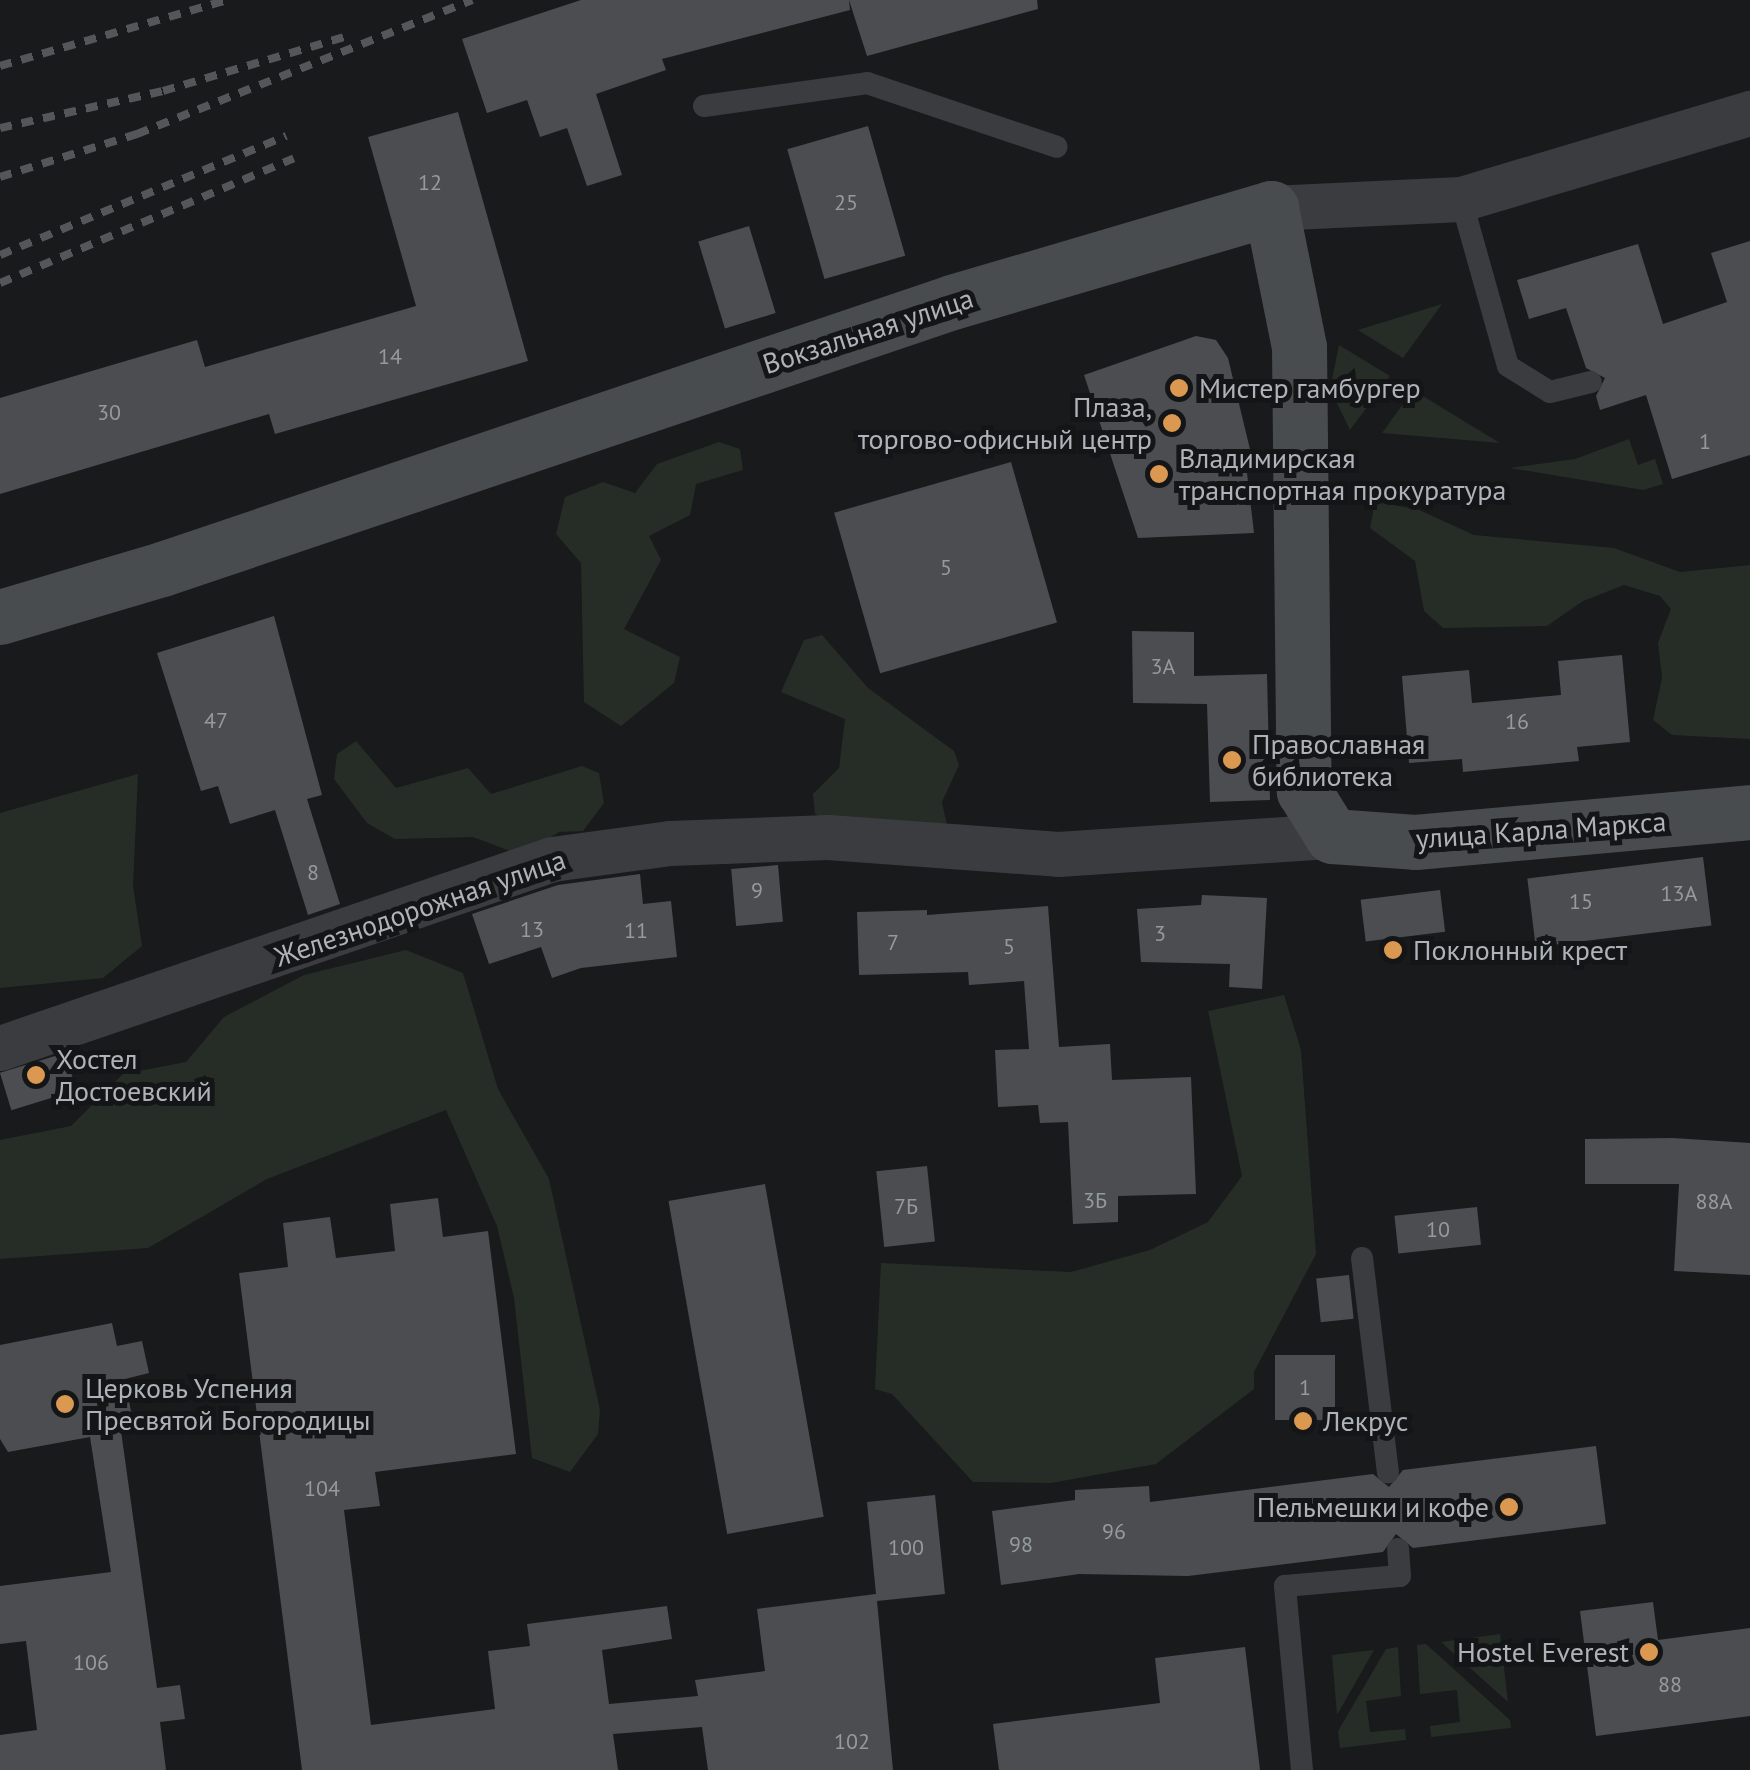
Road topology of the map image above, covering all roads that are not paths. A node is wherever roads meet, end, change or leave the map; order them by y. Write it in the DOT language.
graph roads {
  1 [pos="704,106"];
  2 [pos="1750,113"];
  3 [pos="1057,146"];
  4 [pos="1461,199"];
  5 [pos="1271,208"];
  6 [pos="1591,382"];
  7 [pos="0,617"];
  8 [pos="1750,812"];
  9 [pos="1332,836"];
  10 [pos="0,1048"];
  11 [pos="1362,1258"];
  12 [pos="1388,1472"];
  13 [pos="1398,1549"];
  14 [pos="1302,1770"];
  1 -- 3 [label="lane"];
  2 -- 4 [label="street, Вокзальная улица"];
  4 -- 5 [label="street, Вокзальная улица"];
  4 -- 6 [label="lane"];
  5 -- 7 [label="main road, Вокзальная улица"];
  5 -- 9 [label="main road"];
  8 -- 9 [label="main road, улица Карла Маркса"];
  9 -- 10 [label="street, Железнодорожная улица"];
  11 -- 12 [label="lane"];
  13 -- 14 [label="lane"];
}
